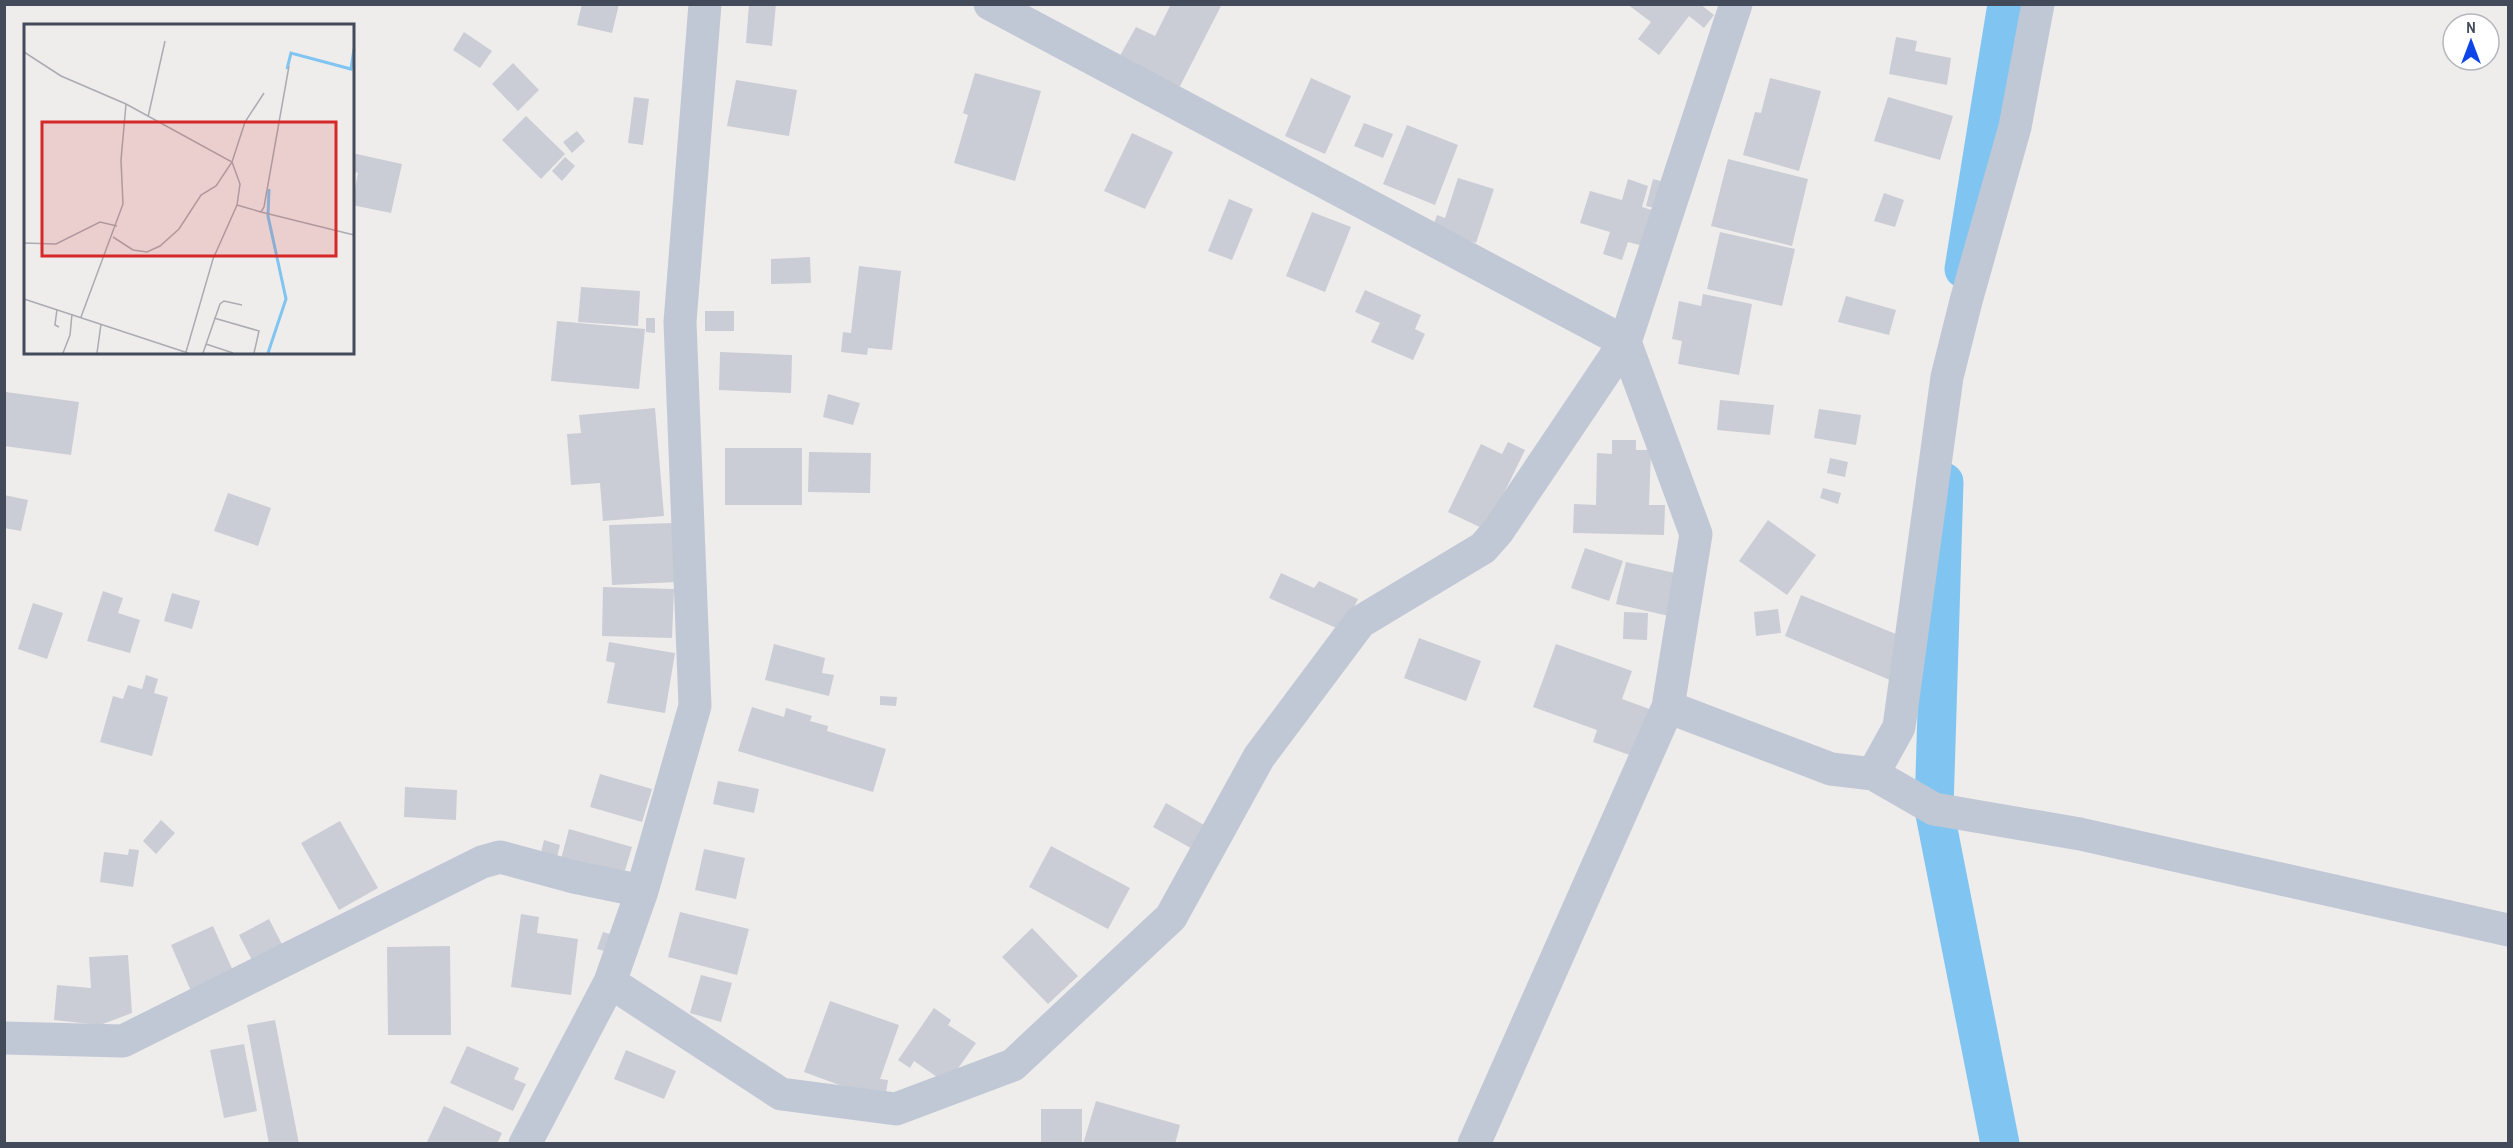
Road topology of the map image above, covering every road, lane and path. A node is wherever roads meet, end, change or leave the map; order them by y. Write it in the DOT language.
graph roads {
  1 [pos="705,4"];
  2 [pos="990,4"];
  3 [pos="1736,4"];
  4 [pos="2038,4"];
  5 [pos="1625,342"];
  6 [pos="1668,708"];
  7 [pos="1873,774"];
  8 [pos="642,891"];
  9 [pos="2508,930"];
  10 [pos="610,982"];
  11 [pos="4,1038"];
  12 [pos="525,1143"];
  13 [pos="1474,1143"];
  1 -- 8 [label="street"];
  2 -- 5 [label="street"];
  3 -- 5 [label="street"];
  4 -- 7 [label="street"];
  5 -- 6 [label="street"];
  5 -- 10 [label="street"];
  6 -- 7 [label="street"];
  6 -- 13 [label="street"];
  7 -- 9 [label="street"];
  8 -- 10 [label="street"];
  8 -- 11 [label="street"];
  10 -- 12 [label="street"];
}
